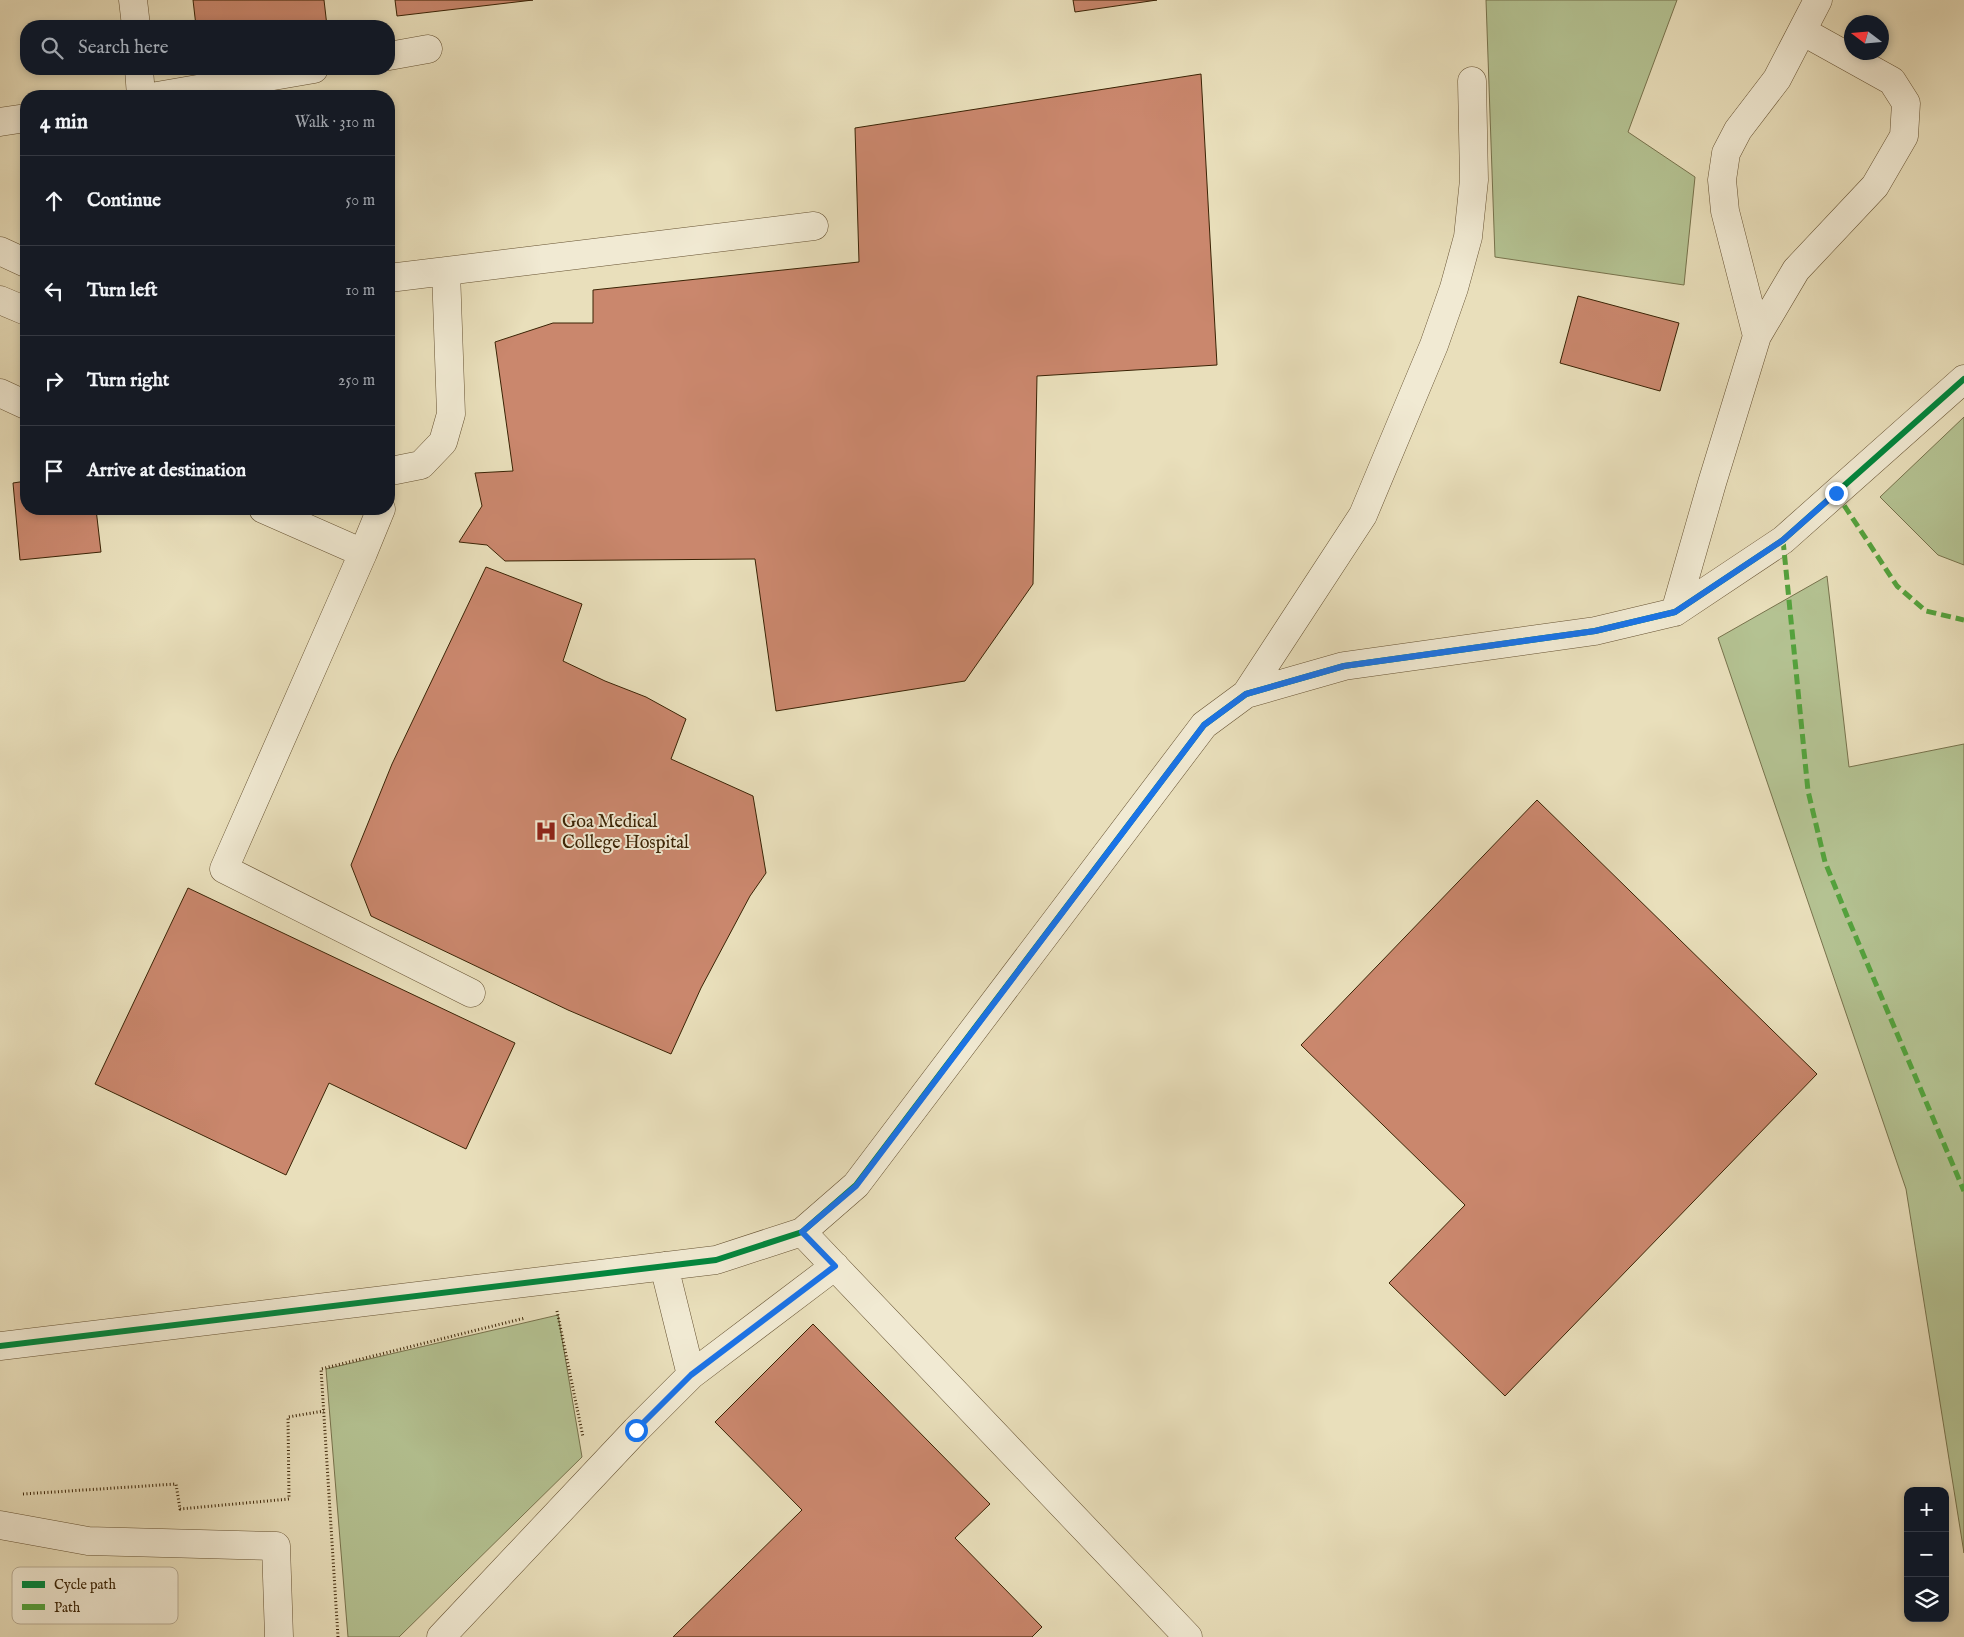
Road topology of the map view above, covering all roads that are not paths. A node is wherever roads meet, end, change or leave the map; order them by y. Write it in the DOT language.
graph roads {
  1 [pos="133,0"];
  2 [pos="1818,0"];
  3 [pos="135,20"];
  4 [pos="1802,31"];
  5 [pos="428,49"];
  6 [pos="395,55"];
  7 [pos="139,75"];
  8 [pos="279,75"];
  9 [pos="1472,82"];
  10 [pos="141,90"];
  11 [pos="192,90"];
  12 [pos="20,119"];
  13 [pos="0,122"];
  14 [pos="814,226"];
  15 [pos="0,251"];
  16 [pos="20,260"];
  17 [pos="446,271"];
  18 [pos="395,277"];
  19 [pos="0,300"];
  20 [pos="20,308"];
  21 [pos="1757,336"];
  22 [pos="1964,380"];
  23 [pos="0,393"];
  24 [pos="20,402"];
  25 [pos="395,474"];
  26 [pos="277,515"];
  27 [pos="378,515"];
  28 [pos="363,552"];
  29 [pos="1675,612"];
  30 [pos="1246,694"];
  31 [pos="471,993"];
  32 [pos="802,1232"];
  33 [pos="664,1266"];
  34 [pos="835,1266"];
  35 [pos="0,1346"];
  36 [pos="691,1375"];
  37 [pos="0,1525"];
  38 [pos="279,1637"];
  39 [pos="441,1637"];
  40 [pos="1188,1637"];
  1 -- 3 [label="street"];
  2 -- 4 [label="street"];
  4 -- 21 [label="street"];
  4 -- 21 [label="street"];
  5 -- 6 [label="street"];
  7 -- 10 [label="street"];
  8 -- 11 [label="street"];
  9 -- 30 [label="street"];
  12 -- 13 [label="street"];
  14 -- 17 [label="street"];
  15 -- 16 [label="street"];
  17 -- 18 [label="street"];
  17 -- 25 [label="street"];
  19 -- 20 [label="street"];
  21 -- 29 [label="street"];
  22 -- 29 [label="street"];
  23 -- 24 [label="street"];
  26 -- 28 [label="street"];
  27 -- 28 [label="street"];
  28 -- 31 [label="street"];
  29 -- 30 [label="street"];
  30 -- 32 [label="street"];
  32 -- 33 [label="street"];
  32 -- 34 [label="street"];
  33 -- 35 [label="street"];
  33 -- 36 [label="street"];
  34 -- 36 [label="street"];
  34 -- 40 [label="street"];
  36 -- 39 [label="street"];
  37 -- 38 [label="street"];
}
